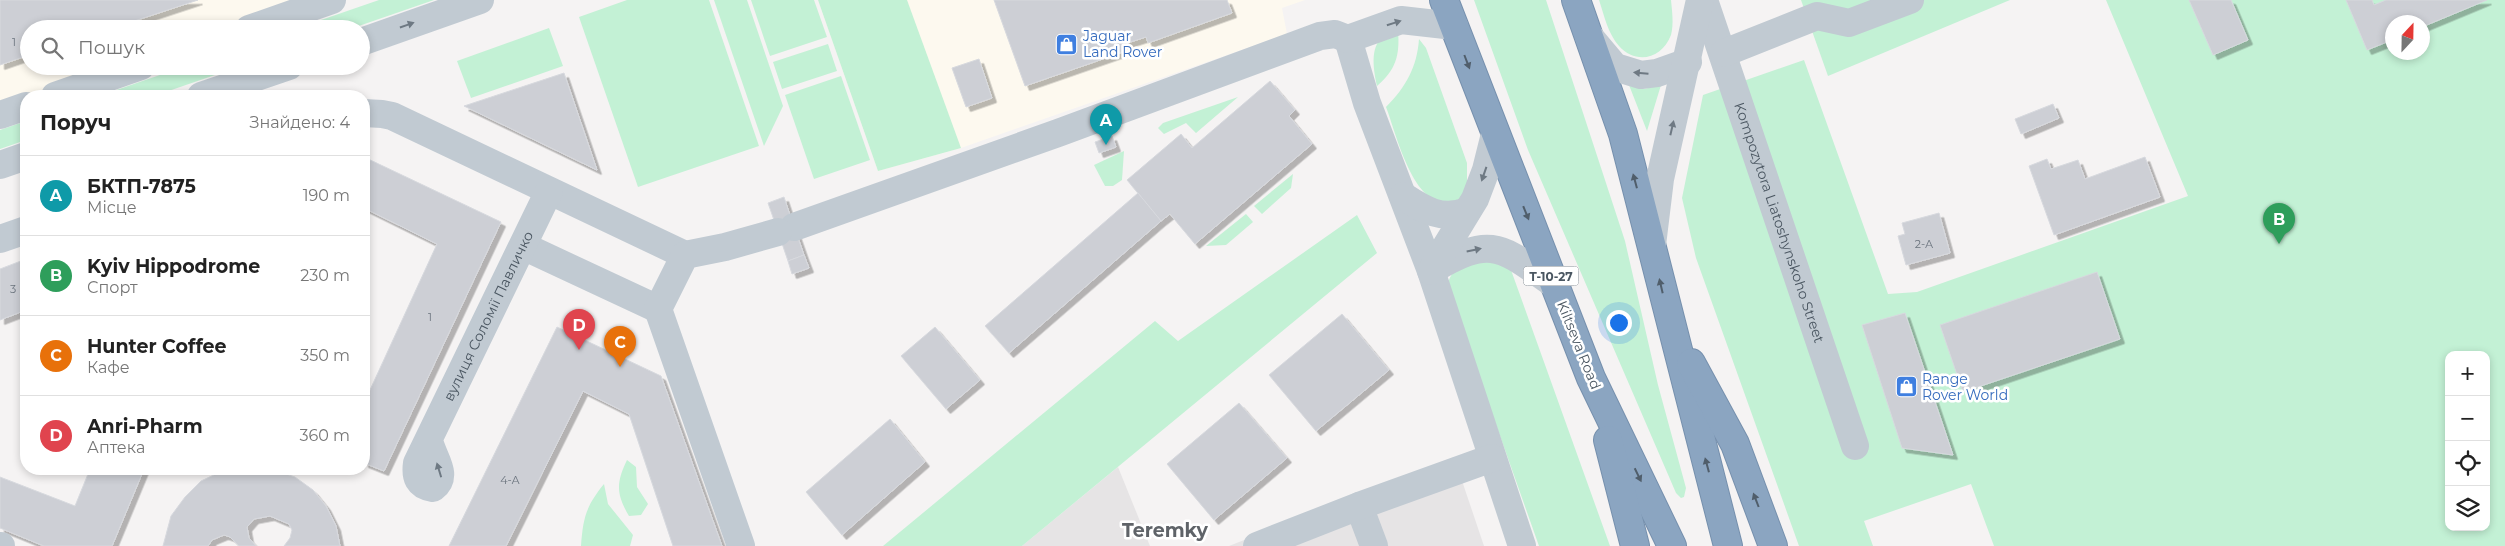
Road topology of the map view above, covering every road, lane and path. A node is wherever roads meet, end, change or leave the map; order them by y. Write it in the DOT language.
graph roads {
  1 [pos="332,0"];
  2 [pos="480,0"];
  3 [pos="1444,0"];
  4 [pos="1576,0"];
  5 [pos="1702,0"];
  6 [pos="1910,0"];
  7 [pos="275,20"];
  8 [pos="1454,26"];
  9 [pos="1588,36"];
  10 [pos="370,39"];
  11 [pos="1348,39"];
  12 [pos="1724,53"];
  13 [pos="1688,62"];
  14 [pos="115,75"];
  15 [pos="263,75"];
  16 [pos="72,90"];
  17 [pos="219,90"];
  18 [pos="20,108"];
  19 [pos="370,114"];
  20 [pos="0,115"];
  21 [pos="1495,134"];
  22 [pos="20,158"];
  23 [pos="0,165"];
  24 [pos="549,191"];
  25 [pos="1403,196"];
  26 [pos="1467,211"];
  27 [pos="20,232"];
  28 [pos="0,239"];
  29 [pos="1652,245"];
  30 [pos="523,246"];
  31 [pos="685,254"];
  32 [pos="1431,271"];
  33 [pos="1554,284"];
  34 [pos="658,309"];
  35 [pos="1670,326"];
  36 [pos="1592,378"];
  37 [pos="429,440"];
  38 [pos="1856,446"];
  39 [pos="1492,458"];
  40 [pos="1359,506"];
  41 [pos="741,546"];
  42 [pos="1257,546"];
  43 [pos="1374,546"];
  44 [pos="1522,546"];
  45 [pos="1635,546"];
  46 [pos="1672,546"];
  47 [pos="1728,546"];
  48 [pos="1773,546"];
  1 -- 7 [label="street"];
  10 -- 2 [label="street, one-way"];
  3 -- 8 [label="highway, Kiltseva Road / Т-10-27"];
  4 -- 9 [label="highway"];
  5 -- 12 [label="street, Kompozytora Liatoshynskoho Street"];
  5 -- 13 [label="street, Kompozytora Liatoshynskoho Street"];
  6 -- 12 [label="street"];
  11 -- 8 [label="street, one-way"];
  8 -- 21 [label="highway, Kiltseva Road / Т-10-27, one-way"];
  13 -- 9 [label="street, one-way"];
  29 -- 9 [label="highway, one-way"];
  11 -- 25 [label="street"];
  11 -- 31 [label="street"];
  12 -- 38 [label="street, Kompozytora Liatoshynskoho Street"];
  29 -- 13 [label="street, Kompozytora Liatoshynskoho Street, one-way"];
  14 -- 16 [label="street"];
  15 -- 17 [label="street"];
  18 -- 20 [label="street"];
  19 -- 24 [label="street"];
  21 -- 26 [label="street, one-way"];
  21 -- 33 [label="highway, Kiltseva Road / Т-10-27, one-way"];
  22 -- 23 [label="street"];
  24 -- 30 [label="street, вулиця Соломії Павличко"];
  24 -- 31 [label="street"];
  25 -- 26 [label="street"];
  25 -- 32 [label="street"];
  26 -- 32 [label="street"];
  27 -- 28 [label="street"];
  35 -- 29 [label="highway, one-way"];
  30 -- 34 [label="street"];
  30 -- 37 [label="street, вулиця Соломії Павличко"];
  31 -- 34 [label="street"];
  32 -- 33 [label="street, one-way"];
  32 -- 39 [label="street"];
  33 -- 36 [label="highway, Kiltseva Road / Т-10-27"];
  34 -- 41 [label="street"];
  47 -- 35 [label="highway, one-way"];
  48 -- 35 [label="highway, one-way"];
  36 -- 45 [label="highway"];
  36 -- 46 [label="highway, Kiltseva Road / Т-10-27, one-way"];
  39 -- 40 [label="street"];
  39 -- 44 [label="street"];
  40 -- 42 [label="street"];
  40 -- 43 [label="street"];
}
